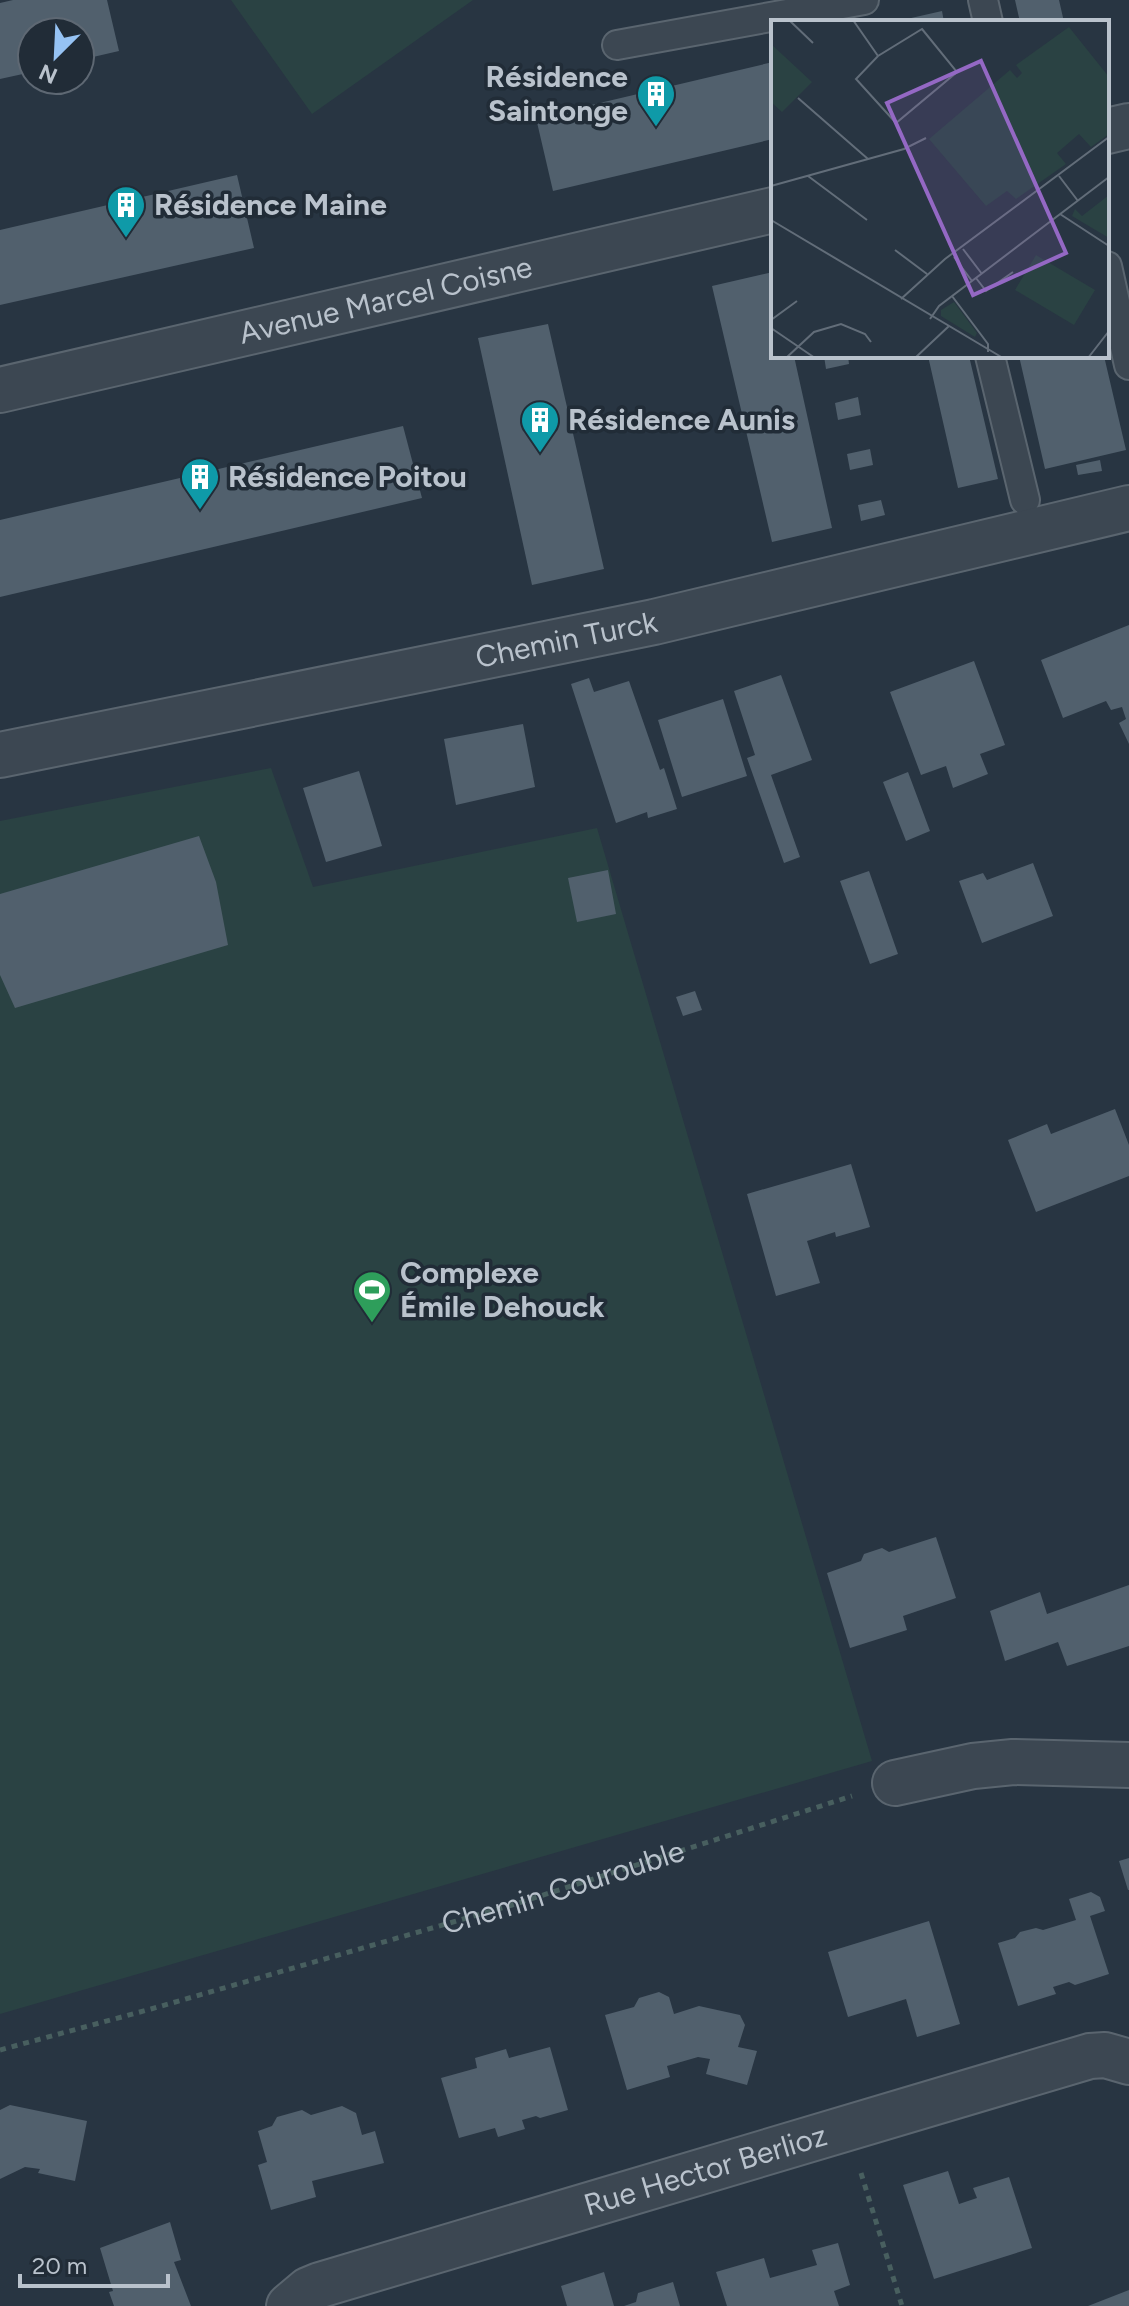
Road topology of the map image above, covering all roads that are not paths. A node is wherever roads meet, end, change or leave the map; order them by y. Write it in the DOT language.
graph roads {
  1 [pos="864,0"];
  2 [pos="983,0"];
  3 [pos="988,20"];
  4 [pos="617,45"];
  5 [pos="1129,126"];
  6 [pos="1109,131"];
  7 [pos="771,210"];
  8 [pos="1109,275"];
  9 [pos="990,358"];
  10 [pos="1129,365"];
  11 [pos="0,390"];
  12 [pos="1025,500"];
  13 [pos="1129,508"];
  14 [pos="0,755"];
  15 [pos="1129,1765"];
  16 [pos="895,1783"];
  17 [pos="1129,2062"];
  18 [pos="289,2306"];
  1 -- 4 [label="lane"];
  2 -- 3 [label="lane"];
  5 -- 6 [label="street"];
  7 -- 11 [label="street, Avenue Marcel Coisne"];
  8 -- 10 [label="lane"];
  9 -- 12 [label="lane"];
  13 -- 14 [label="street, Chemin Turck"];
  15 -- 16 [label="street"];
  17 -- 18 [label="street, Rue Hector Berlioz"];
}
